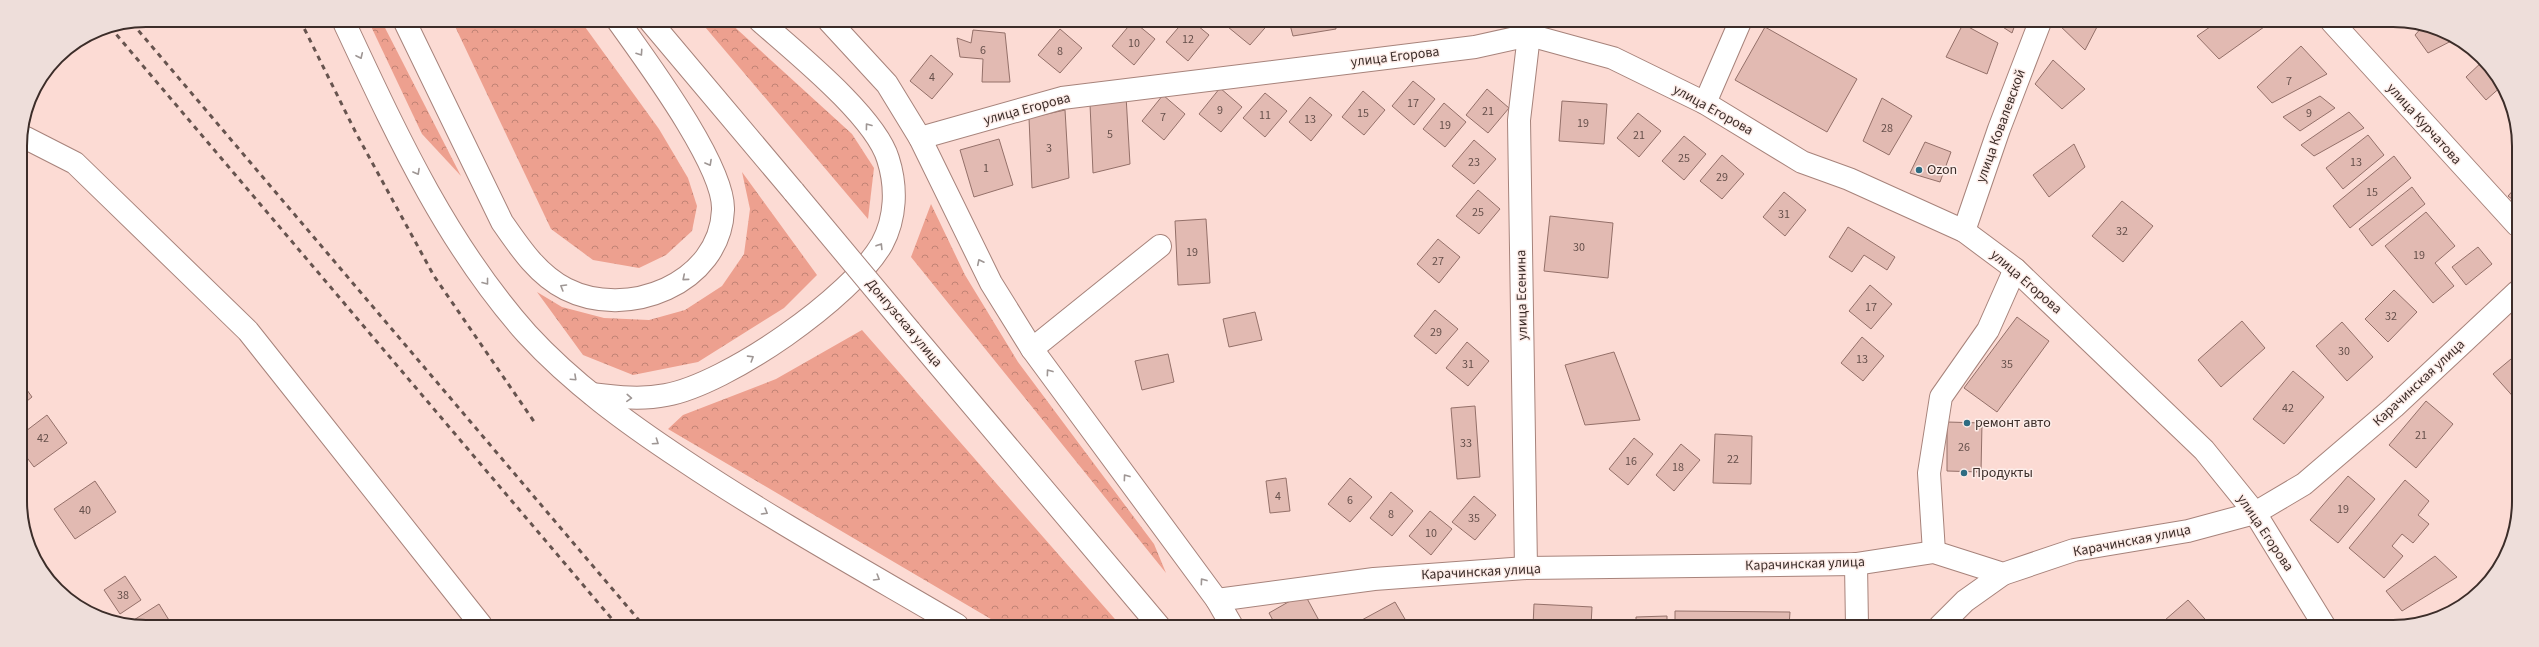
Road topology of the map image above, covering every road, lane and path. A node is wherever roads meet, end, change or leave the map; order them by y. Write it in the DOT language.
graph roads {
  1 [pos="346,27"];
  2 [pos="407,27"];
  3 [pos="623,27"];
  4 [pos="656,27"];
  5 [pos="767,27"];
  6 [pos="835,27"];
  7 [pos="1738,27"];
  8 [pos="2038,27"];
  9 [pos="2337,27"];
  10 [pos="1528,28"];
  11 [pos="1705,103"];
  12 [pos="920,138"];
  13 [pos="27,139"];
  14 [pos="2512,220"];
  15 [pos="1964,231"];
  16 [pos="1160,246"];
  17 [pos="2015,269"];
  18 [pos="2512,297"];
  19 [pos="1032,349"];
  20 [pos="591,394"];
  21 [pos="2254,513"];
  22 [pos="1934,552"];
  23 [pos="1856,564"];
  24 [pos="1526,568"];
  25 [pos="2003,574"];
  26 [pos="1217,600"];
  27 [pos="477,620"];
  28 [pos="949,620"];
  29 [pos="1154,620"];
  30 [pos="1229,620"];
  31 [pos="1857,620"];
  32 [pos="1946,620"];
  33 [pos="2321,620"];
  1 -- 20 [label="main road, one-way"];
  3 -- 2 [label="main road, one-way"];
  4 -- 29 [label="main road, Донгузская улица, bridge"];
  20 -- 5 [label="main road, one-way"];
  6 -- 12 [label="main road"];
  7 -- 11 [label="main road"];
  8 -- 15 [label="main road, улица Ковалевской"];
  9 -- 14 [label="main road, улица Курчатова"];
  10 -- 11 [label="main road, улица Егорова"];
  10 -- 12 [label="main road, улица Егорова"];
  10 -- 24 [label="main road, улица Есенина"];
  11 -- 15 [label="main road, улица Егорова"];
  19 -- 12 [label="main road, one-way"];
  13 -- 27 [label="main road"];
  15 -- 17 [label="main road, улица Егорова"];
  16 -- 19 [label="main road"];
  17 -- 21 [label="main road, улица Егорова"];
  17 -- 22 [label="main road"];
  18 -- 21 [label="main road, Карачинская улица"];
  26 -- 19 [label="main road, one-way"];
  20 -- 28 [label="main road, one-way"];
  21 -- 25 [label="main road, Карачинская улица"];
  21 -- 33 [label="main road, улица Егорова"];
  22 -- 23 [label="main road, Карачинская улица"];
  22 -- 25 [label="main road, Карачинская улица"];
  23 -- 24 [label="main road, Карачинская улица"];
  23 -- 31 [label="main road"];
  24 -- 26 [label="main road, Карачинская улица"];
  25 -- 32 [label="main road"];
  26 -- 30 [label="main road"];
}
